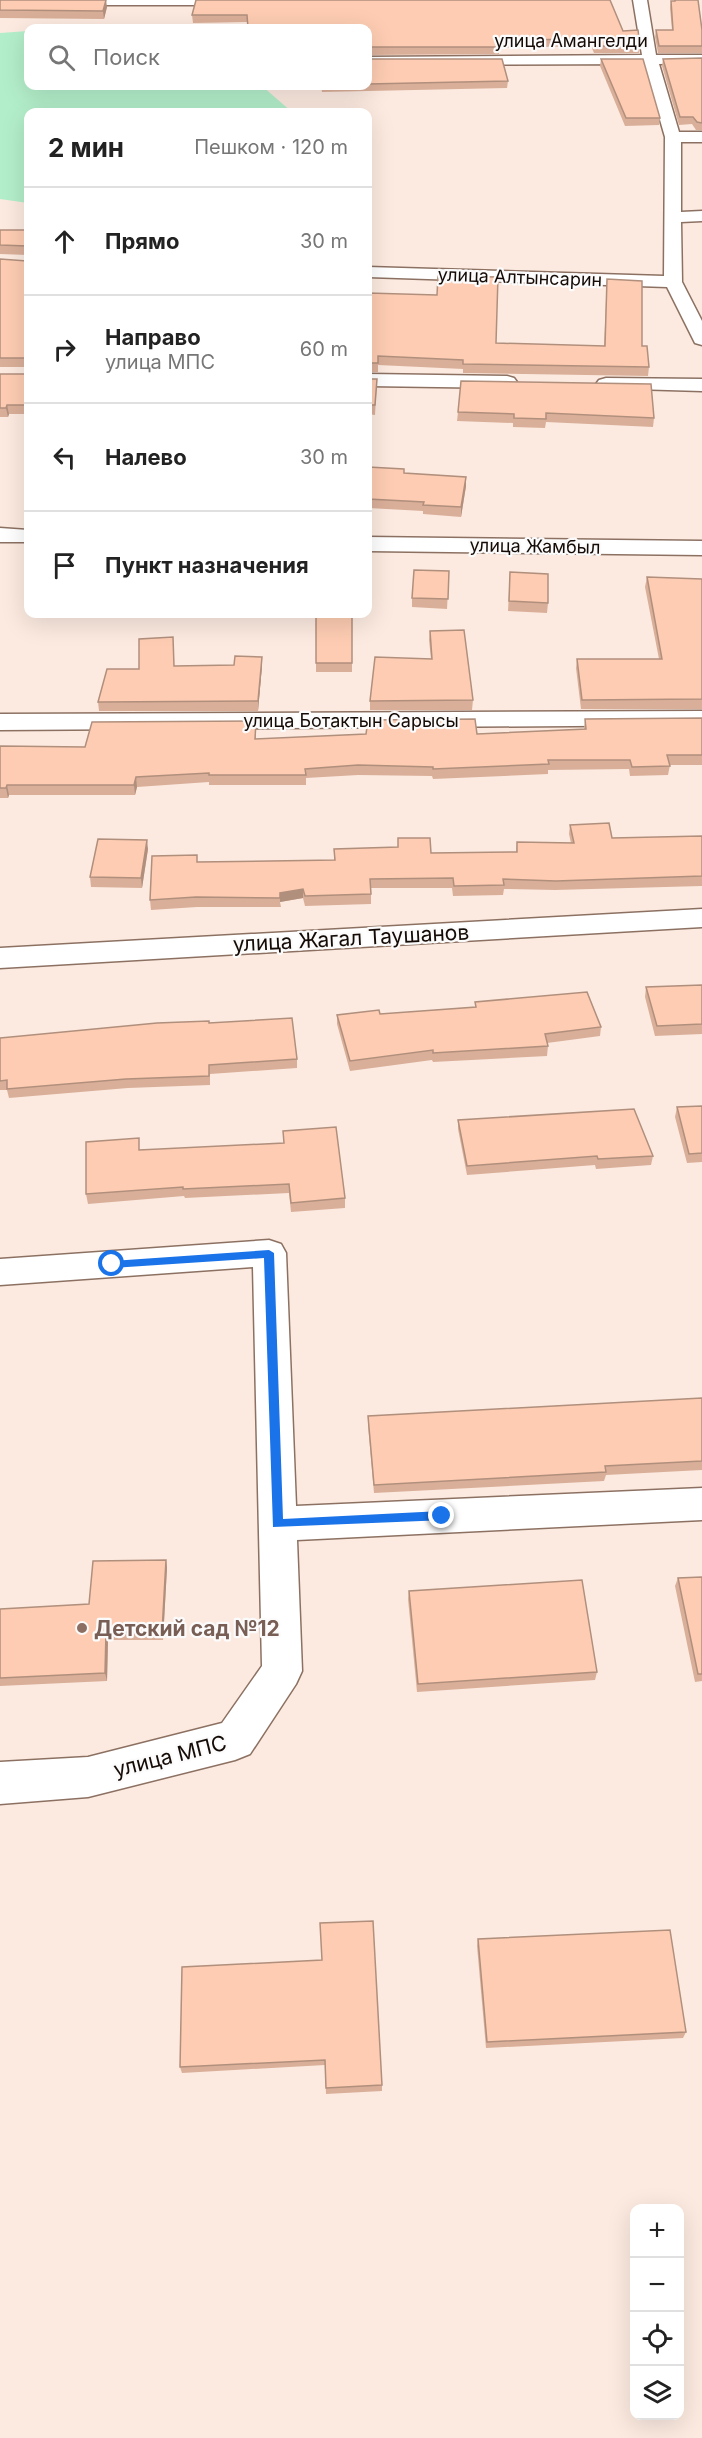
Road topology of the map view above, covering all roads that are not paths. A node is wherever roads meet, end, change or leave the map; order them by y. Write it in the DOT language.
graph roads {
  1 [pos="424,0"];
  2 [pos="517,0"];
  3 [pos="640,0"];
  4 [pos="0,1"];
  5 [pos="165,1"];
  6 [pos="259,1"];
  7 [pos="160,20"];
  8 [pos="650,58"];
  9 [pos="702,59"];
  10 [pos="372,61"];
  11 [pos="702,136"];
  12 [pos="673,137"];
  13 [pos="702,216"];
  14 [pos="673,217"];
  15 [pos="372,272"];
  16 [pos="673,282"];
  17 [pos="697,319"];
  18 [pos="702,339"];
  19 [pos="372,380"];
  20 [pos="523,382"];
  21 [pos="583,383"];
  22 [pos="702,385"];
  23 [pos="0,535"];
  24 [pos="24,536"];
  25 [pos="372,544"];
  26 [pos="702,548"];
  27 [pos="702,718"];
  28 [pos="0,722"];
  29 [pos="702,918"];
  30 [pos="0,958"];
  31 [pos="0,1272"];
  32 [pos="702,1504"];
  33 [pos="277,1524"];
  34 [pos="0,1783"];
  1 -- 2 [label="street"];
  3 -- 8 [label="street"];
  4 -- 5 [label="street"];
  5 -- 6 [label="street"];
  5 -- 7 [label="street"];
  8 -- 9 [label="street, улица Амангелди"];
  8 -- 10 [label="street, улица Амангелди"];
  8 -- 12 [label="street"];
  11 -- 12 [label="street"];
  12 -- 14 [label="street"];
  13 -- 14 [label="street"];
  14 -- 16 [label="street"];
  15 -- 16 [label="street, улица Алтынсарин"];
  16 -- 17 [label="street"];
  17 -- 18 [label="street"];
  19 -- 20 [label="street"];
  21 -- 22 [label="street"];
  23 -- 24 [label="street"];
  25 -- 26 [label="street, улица Жамбыл"];
  27 -- 28 [label="street, улица Ботактын Сарысы"];
  29 -- 30 [label="street, улица Жагал Таушанов"];
  31 -- 33 [label="street, улица МПС"];
  32 -- 33 [label="street"];
  33 -- 34 [label="street, улица МПС"];
}
